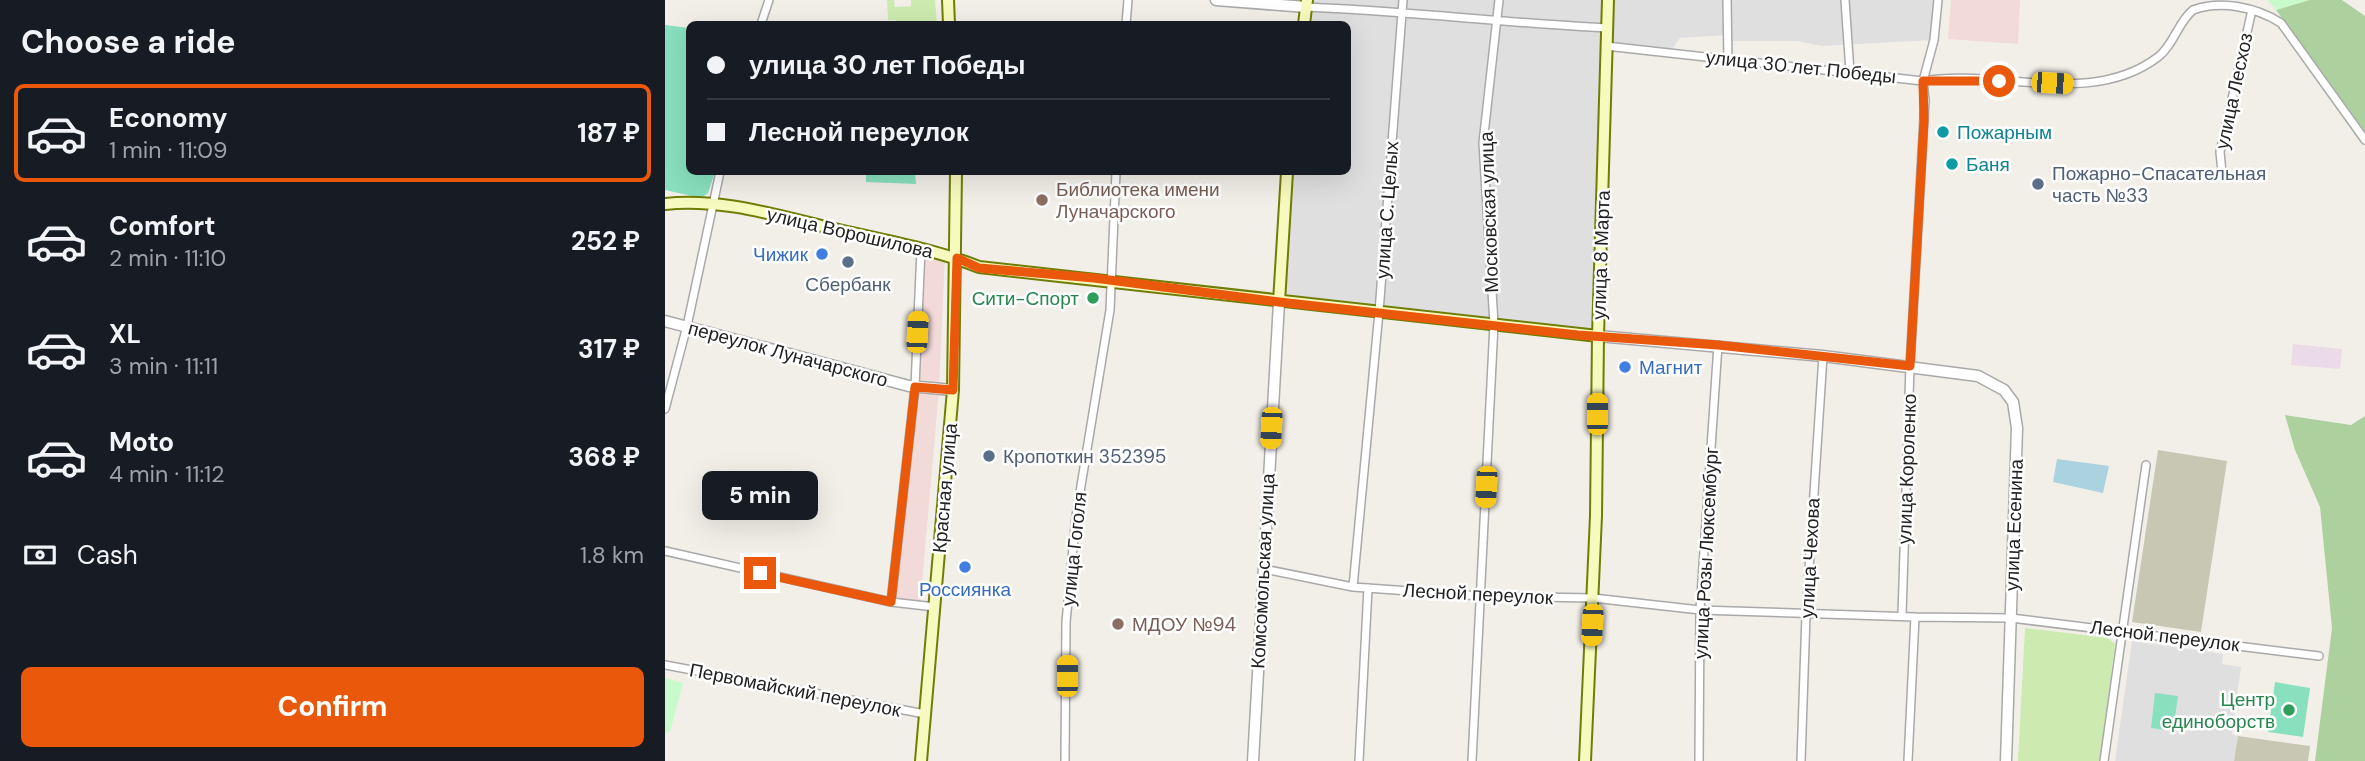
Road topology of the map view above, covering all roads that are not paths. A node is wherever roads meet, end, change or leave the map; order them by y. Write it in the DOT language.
graph roads {
  1 [pos="769,0"];
  2 [pos="948,0"];
  3 [pos="1128,0"];
  4 [pos="1216,0"];
  5 [pos="1403,0"];
  6 [pos="1499,0"];
  7 [pos="1608,0"];
  8 [pos="1727,0"];
  9 [pos="1845,0"];
  10 [pos="1938,0"];
  11 [pos="2228,3"];
  12 [pos="1306,4"];
  13 [pos="2255,10"];
  14 [pos="1403,11"];
  15 [pos="762,21"];
  16 [pos="949,21"];
  17 [pos="1126,21"];
  18 [pos="1498,22"];
  19 [pos="1607,28"];
  20 [pos="1606,46"];
  21 [pos="1728,60"];
  22 [pos="1850,72"];
  23 [pos="1923,81"];
  24 [pos="2365,140"];
  25 [pos="2222,172"];
  26 [pos="719,175"];
  27 [pos="956,175"];
  28 [pos="1116,175"];
  29 [pos="1287,175"];
  30 [pos="665,204"];
  31 [pos="712,205"];
  32 [pos="921,248"];
  33 [pos="957,258"];
  34 [pos="1110,280"];
  35 [pos="1279,302"];
  36 [pos="1379,312"];
  37 [pos="665,321"];
  38 [pos="1495,324"];
  39 [pos="687,326"];
  40 [pos="1598,336"];
  41 [pos="1718,345"];
  42 [pos="1822,356"];
  43 [pos="1910,366"];
  44 [pos="915,387"];
  45 [pos="953,390"];
  46 [pos="665,409"];
  47 [pos="2146,465"];
  48 [pos="665,551"];
  49 [pos="1264,569"];
  50 [pos="1353,587"];
  51 [pos="1368,588"];
  52 [pos="1480,596"];
  53 [pos="1593,598"];
  54 [pos="891,602"];
  55 [pos="935,607"];
  56 [pos="1700,610"];
  57 [pos="1806,615"];
  58 [pos="1902,615"];
  59 [pos="1915,617"];
  60 [pos="2011,618"];
  61 [pos="2122,631"];
  62 [pos="2319,656"];
  63 [pos="665,665"];
  64 [pos="925,714"];
  65 [pos="921,761"];
  66 [pos="1065,761"];
  67 [pos="1253,761"];
  68 [pos="1359,761"];
  69 [pos="1472,761"];
  70 [pos="1585,761"];
  71 [pos="1699,761"];
  72 [pos="1801,761"];
  73 [pos="1908,761"];
  74 [pos="2006,761"];
  75 [pos="2104,761"];
  1 -- 15 [label="street"];
  2 -- 16 [label="main road"];
  3 -- 17 [label="street"];
  4 -- 12 [label="street"];
  5 -- 14 [label="street, улица С. Целых"];
  6 -- 18 [label="street, Московская улица"];
  7 -- 19 [label="main road, улица 8 Марта"];
  8 -- 21 [label="street"];
  9 -- 22 [label="street"];
  10 -- 23 [label="street, улица Короленко"];
  11 -- 13 [label="street, улица 30 лет Победы"];
  11 -- 23 [label="street, улица 30 лет Победы"];
  12 -- 14 [label="street"];
  13 -- 24 [label="street, улица Лесхоз"];
  13 -- 25 [label="street, улица Лесхоз"];
  14 -- 18 [label="street"];
  14 -- 36 [label="street, улица С. Целых"];
  18 -- 19 [label="street"];
  18 -- 38 [label="street, Московская улица"];
  19 -- 20 [label="main road, улица 8 Марта"];
  20 -- 21 [label="street, улица 30 лет Победы"];
  20 -- 40 [label="main road, улица 8 Марта"];
  21 -- 22 [label="street, улица 30 лет Победы"];
  22 -- 23 [label="street, улица 30 лет Победы"];
  23 -- 43 [label="street, улица Короленко"];
  26 -- 31 [label="street"];
  27 -- 33 [label="main road, Красная улица"];
  28 -- 34 [label="street, улица Гоголя"];
  29 -- 35 [label="main road, Комсомольская улица"];
  30 -- 31 [label="main road, улица Ворошилова"];
  31 -- 32 [label="main road, улица Ворошилова"];
  31 -- 39 [label="street"];
  32 -- 33 [label="main road, улица Ворошилова"];
  32 -- 44 [label="street, Красная улица"];
  33 -- 34 [label="main road, улица Ворошилова"];
  33 -- 45 [label="main road, Красная улица"];
  34 -- 35 [label="main road, улица Ворошилова"];
  34 -- 66 [label="street, улица Гоголя"];
  35 -- 36 [label="main road, улица Ворошилова"];
  35 -- 49 [label="street, Комсомольская улица"];
  36 -- 38 [label="main road, улица Ворошилова"];
  36 -- 50 [label="street, улица С. Целых"];
  37 -- 39 [label="street, переулок Луначарского"];
  38 -- 40 [label="main road, улица Ворошилова"];
  38 -- 52 [label="street, Московская улица"];
  39 -- 44 [label="street, переулок Луначарского"];
  39 -- 46 [label="street"];
  40 -- 41 [label="street, улица Ворошилова"];
  40 -- 53 [label="main road, улица 8 Марта"];
  41 -- 42 [label="street, улица Ворошилова"];
  41 -- 56 [label="street, улица Розы Люксембург"];
  42 -- 43 [label="street, улица Ворошилова"];
  42 -- 57 [label="street, улица Чехова"];
  43 -- 58 [label="street, улица Короленко"];
  43 -- 60 [label="street, улица Есенина"];
  44 -- 45 [label="street, переулок Луначарского"];
  44 -- 54 [label="street, Красная улица"];
  45 -- 55 [label="main road, Красная улица"];
  47 -- 61 [label="street"];
  48 -- 54 [label="street"];
  49 -- 50 [label="street, Лесной переулок"];
  49 -- 67 [label="street, Комсомольская улица"];
  50 -- 51 [label="street, Лесной переулок"];
  51 -- 52 [label="street, Лесной переулок"];
  51 -- 68 [label="street"];
  52 -- 53 [label="street, Лесной переулок"];
  52 -- 69 [label="street, Московская улица"];
  53 -- 56 [label="street, Лесной переулок"];
  53 -- 70 [label="main road, улица 8 Марта"];
  54 -- 55 [label="street"];
  55 -- 64 [label="main road, Красная улица"];
  56 -- 57 [label="street, Лесной переулок"];
  56 -- 71 [label="street, улица Розы Люксембург"];
  57 -- 58 [label="street, Лесной переулок"];
  57 -- 72 [label="street, улица Чехова"];
  58 -- 59 [label="street"];
  59 -- 60 [label="street, Лесной переулок"];
  59 -- 73 [label="street"];
  60 -- 61 [label="street, Лесной переулок"];
  60 -- 74 [label="street, улица Есенина"];
  61 -- 62 [label="street, Лесной переулок"];
  61 -- 75 [label="street"];
  63 -- 64 [label="street, Первомайский переулок"];
  64 -- 65 [label="main road, Красная улица"];
}
